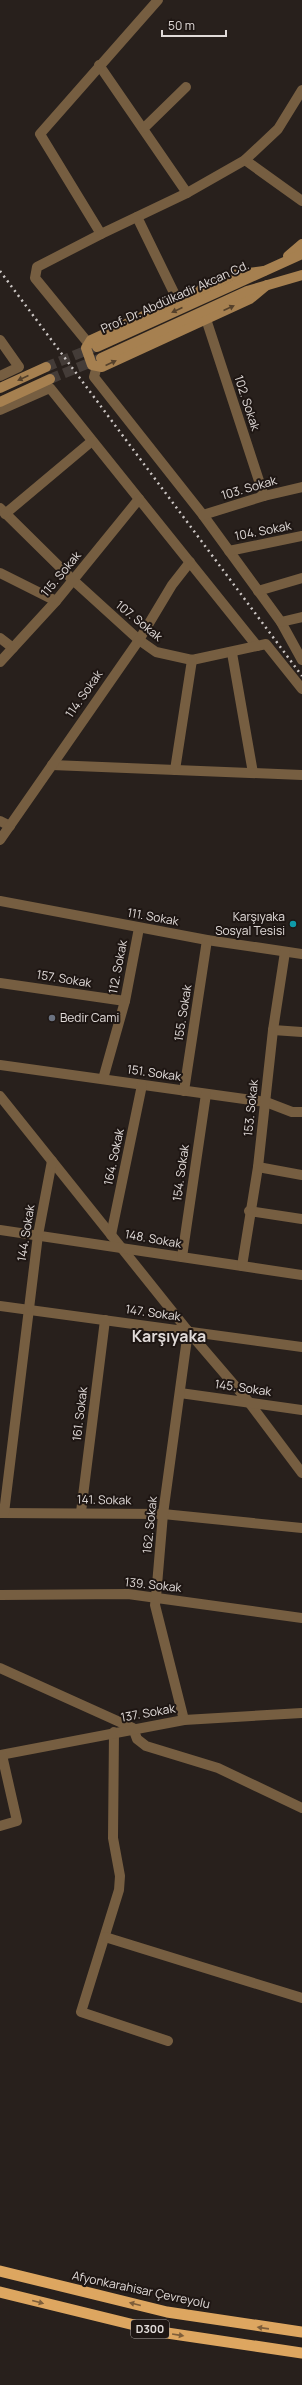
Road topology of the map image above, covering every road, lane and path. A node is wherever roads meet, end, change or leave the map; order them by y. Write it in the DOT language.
graph roads {
  1 [pos="158,0"];
  2 [pos="99,65"];
  3 [pos="186,87"];
  4 [pos="302,90"];
  5 [pos="144,128"];
  6 [pos="245,160"];
  7 [pos="187,193"];
  8 [pos="302,201"];
  9 [pos="137,216"];
  10 [pos="101,234"];
  11 [pos="302,244"];
  12 [pos="302,254"];
  13 [pos="276,266"];
  14 [pos="264,271"];
  15 [pos="302,275"];
  16 [pos="268,285"];
  17 [pos="178,301"];
  18 [pos="206,319"];
  19 [pos="0,340"];
  20 [pos="93,345"];
  21 [pos="99,362"];
  22 [pos="46,367"];
  23 [pos="0,376"];
  24 [pos="50,378"];
  25 [pos="0,388"];
  26 [pos="0,402"];
  27 [pos="0,410"];
  28 [pos="92,440"];
  29 [pos="302,487"];
  30 [pos="264,496"];
  31 [pos="139,499"];
  32 [pos="2,511"];
  33 [pos="203,515"];
  34 [pos="302,536"];
  35 [pos="229,551"];
  36 [pos="190,562"];
  37 [pos="0,572"];
  38 [pos="302,578"];
  39 [pos="73,580"];
  40 [pos="258,591"];
  41 [pos="56,601"];
  42 [pos="302,617"];
  43 [pos="282,622"];
  44 [pos="0,638"];
  45 [pos="139,640"];
  46 [pos="257,646"];
  47 [pos="14,648"];
  48 [pos="232,653"];
  49 [pos="192,660"];
  50 [pos="302,660"];
  51 [pos="0,662"];
  52 [pos="302,689"];
  53 [pos="52,765"];
  54 [pos="174,770"];
  55 [pos="253,773"];
  56 [pos="302,775"];
  57 [pos="0,821"];
  58 [pos="10,826"];
  59 [pos="0,840"];
  60 [pos="0,901"];
  61 [pos="139,928"];
  62 [pos="207,940"];
  63 [pos="285,952"];
  64 [pos="302,954"];
  65 [pos="0,983"];
  66 [pos="125,1001"];
  67 [pos="273,1030"];
  68 [pos="302,1032"];
  69 [pos="0,1065"];
  70 [pos="103,1079"];
  71 [pos="142,1085"];
  72 [pos="184,1091"];
  73 [pos="206,1094"];
  74 [pos="0,1096"];
  75 [pos="266,1102"];
  76 [pos="302,1112"];
  77 [pos="52,1161"];
  78 [pos="258,1167"];
  79 [pos="302,1175"];
  80 [pos="250,1211"];
  81 [pos="302,1219"];
  82 [pos="0,1230"];
  83 [pos="38,1235"];
  84 [pos="111,1235"];
  85 [pos="120,1246"];
  86 [pos="182,1257"];
  87 [pos="242,1266"];
  88 [pos="302,1275"];
  89 [pos="0,1306"];
  90 [pos="28,1309"];
  91 [pos="105,1320"];
  92 [pos="188,1331"];
  93 [pos="302,1347"];
  94 [pos="180,1393"];
  95 [pos="248,1401"];
  96 [pos="302,1410"];
  97 [pos="302,1473"];
  98 [pos="81,1512"];
  99 [pos="2,1513"];
  100 [pos="163,1514"];
  101 [pos="302,1528"];
  102 [pos="0,1595"];
  103 [pos="156,1597"];
  104 [pos="302,1618"];
  105 [pos="0,1668"];
  106 [pos="302,1713"];
  107 [pos="184,1720"];
  108 [pos="133,1728"];
  109 [pos="114,1732"];
  110 [pos="1,1755"];
  111 [pos="302,1808"];
  112 [pos="0,1826"];
  113 [pos="104,1937"];
  114 [pos="302,1998"];
  115 [pos="168,2041"];
  116 [pos="0,2271"];
  117 [pos="0,2292"];
  118 [pos="302,2332"];
  119 [pos="302,2353"];
  1 -- 2 [label="street"];
  2 -- 5 [label="street"];
  2 -- 10 [label="street"];
  3 -- 5 [label="street"];
  4 -- 6 [label="street"];
  5 -- 7 [label="street"];
  6 -- 7 [label="street"];
  6 -- 8 [label="street"];
  7 -- 9 [label="street"];
  9 -- 10 [label="street"];
  9 -- 17 [label="street"];
  10 -- 20 [label="street"];
  11 -- 13 [label="main road"];
  12 -- 13 [label="main road, Prof. Dr. Abdülkadir Akcan Cd."];
  13 -- 14 [label="main road, Prof. Dr. Abdülkadir Akcan Cd."];
  14 -- 17 [label="main road, Prof. Dr. Abdülkadir Akcan Cd."];
  14 -- 20 [label="main road, Prof. Dr. Abdülkadir Akcan Cd., one-way"];
  15 -- 16 [label="main road, Prof. Dr. Abdülkadir Akcan Cd."];
  18 -- 16 [label="main road, Prof. Dr. Abdülkadir Akcan Cd., one-way"];
  16 -- 21 [label="main road, Prof. Dr. Abdülkadir Akcan Cd."];
  17 -- 20 [label="main road, Prof. Dr. Abdülkadir Akcan Cd."];
  21 -- 18 [label="main road, Prof. Dr. Abdülkadir Akcan Cd., one-way"];
  18 -- 30 [label="street, 102. Sokak"];
  19 -- 23 [label="street"];
  20 -- 21 [label="main road, Prof. Dr. Abdülkadir Akcan Cd."];
  21 -- 33 [label="street"];
  22 -- 25 [label="main road, one-way"];
  24 -- 26 [label="main road"];
  27 -- 28 [label="street"];
  28 -- 31 [label="street"];
  28 -- 32 [label="street"];
  29 -- 30 [label="street, 103. Sokak"];
  30 -- 33 [label="street, 103. Sokak"];
  31 -- 36 [label="street"];
  31 -- 39 [label="street, 115. Sokak"];
  32 -- 39 [label="street, 107. Sokak"];
  33 -- 35 [label="street"];
  34 -- 35 [label="street, 104. Sokak"];
  35 -- 40 [label="street"];
  36 -- 45 [label="street, 114. Sokak"];
  36 -- 46 [label="street"];
  37 -- 41 [label="street"];
  38 -- 40 [label="street"];
  39 -- 41 [label="street, 115. Sokak"];
  39 -- 45 [label="street, 107. Sokak"];
  40 -- 43 [label="street"];
  41 -- 47 [label="street, 115. Sokak"];
  42 -- 43 [label="street"];
  43 -- 50 [label="street"];
  44 -- 47 [label="street"];
  45 -- 49 [label="street, 107. Sokak"];
  45 -- 53 [label="street, 114. Sokak"];
  46 -- 48 [label="street, 107. Sokak"];
  46 -- 52 [label="street"];
  47 -- 51 [label="street, 115. Sokak"];
  48 -- 49 [label="street, 107. Sokak"];
  48 -- 55 [label="street"];
  49 -- 54 [label="street"];
  53 -- 54 [label="street"];
  53 -- 58 [label="street, 114. Sokak"];
  54 -- 55 [label="street"];
  55 -- 56 [label="street"];
  57 -- 58 [label="street"];
  58 -- 59 [label="street, 114. Sokak"];
  60 -- 61 [label="street, 111. Sokak"];
  61 -- 62 [label="street, 111. Sokak"];
  61 -- 66 [label="street, 112. Sokak"];
  62 -- 63 [label="street, 111. Sokak"];
  62 -- 72 [label="street, 155. Sokak"];
  63 -- 64 [label="street, 111. Sokak"];
  63 -- 67 [label="street, 153. Sokak"];
  65 -- 66 [label="street, 157. Sokak"];
  66 -- 70 [label="street, 112. Sokak"];
  67 -- 68 [label="street"];
  67 -- 75 [label="street, 153. Sokak"];
  69 -- 70 [label="street, 151. Sokak"];
  70 -- 71 [label="street, 151. Sokak"];
  71 -- 72 [label="street, 151. Sokak"];
  71 -- 84 [label="street, 164. Sokak"];
  72 -- 73 [label="street, 151. Sokak"];
  73 -- 75 [label="street, 151. Sokak"];
  73 -- 86 [label="street, 154. Sokak"];
  74 -- 77 [label="street"];
  75 -- 76 [label="street, 151. Sokak"];
  75 -- 78 [label="street, 153. Sokak"];
  77 -- 83 [label="street, 144. Sokak"];
  77 -- 84 [label="street"];
  78 -- 79 [label="street"];
  78 -- 80 [label="street, 153. Sokak"];
  80 -- 81 [label="street"];
  80 -- 87 [label="street, 153. Sokak"];
  82 -- 83 [label="street, 148. Sokak"];
  83 -- 85 [label="street, 148. Sokak"];
  83 -- 90 [label="street, 144. Sokak"];
  84 -- 85 [label="street"];
  85 -- 86 [label="street, 148. Sokak"];
  85 -- 92 [label="street"];
  86 -- 87 [label="street, 148. Sokak"];
  87 -- 88 [label="street, 148. Sokak"];
  89 -- 90 [label="street, 147. Sokak"];
  90 -- 91 [label="street, 147. Sokak"];
  90 -- 99 [label="street, 144. Sokak"];
  91 -- 92 [label="street, 147. Sokak"];
  91 -- 98 [label="street, 161. Sokak"];
  92 -- 93 [label="street, 147. Sokak"];
  92 -- 94 [label="street, 162. Sokak"];
  92 -- 95 [label="street"];
  94 -- 95 [label="street, 145. Sokak"];
  94 -- 100 [label="street, 162. Sokak"];
  95 -- 96 [label="street, 145. Sokak"];
  95 -- 97 [label="street"];
  98 -- 99 [label="street, 141. Sokak"];
  98 -- 100 [label="street, 141. Sokak"];
  100 -- 101 [label="street, 141. Sokak"];
  100 -- 103 [label="street, 162. Sokak"];
  102 -- 103 [label="street, 139. Sokak"];
  103 -- 104 [label="street, 139. Sokak"];
  103 -- 107 [label="street, 162. Sokak"];
  105 -- 108 [label="street"];
  106 -- 107 [label="street, 137. Sokak"];
  107 -- 108 [label="street, 137. Sokak"];
  108 -- 109 [label="street, 137. Sokak"];
  108 -- 111 [label="street"];
  109 -- 110 [label="street, 137. Sokak"];
  109 -- 113 [label="street"];
  110 -- 112 [label="street"];
  113 -- 114 [label="street"];
  113 -- 115 [label="street"];
  118 -- 116 [label="highway, Afyonkarahisar Çevreyolu / D300, one-way"];
  117 -- 119 [label="highway, D300, one-way"];
}
